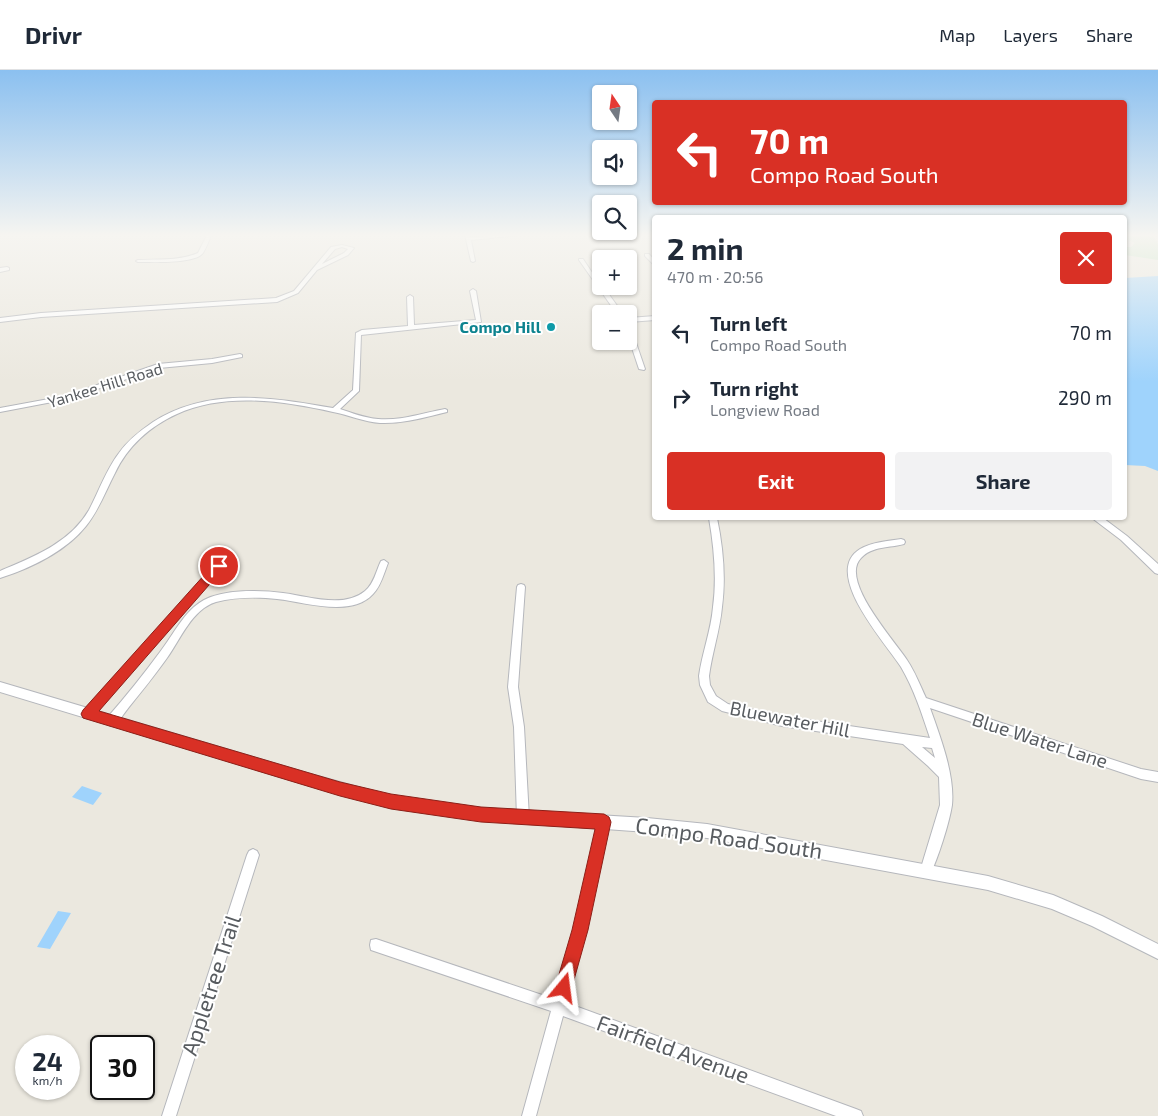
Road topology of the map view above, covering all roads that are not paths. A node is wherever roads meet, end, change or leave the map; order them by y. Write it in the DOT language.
graph roads {
  1 [pos="303,284"];
  2 [pos="598,284"];
  3 [pos="473,291"];
  4 [pos="410,297"];
  5 [pos="614,305"];
  6 [pos="652,318"];
  7 [pos="637,319"];
  8 [pos="0,320"];
  9 [pos="411,326"];
  10 [pos="636,350"];
  11 [pos="240,356"];
  12 [pos="642,369"];
  13 [pos="0,410"];
  14 [pos="335,410"];
  15 [pos="445,411"];
  16 [pos="713,520"];
  17 [pos="1100,520"];
  18 [pos="901,542"];
  19 [pos="384,563"];
  20 [pos="219,566"];
  21 [pos="1158,570"];
  22 [pos="0,575"];
  23 [pos="521,587"];
  24 [pos="0,687"];
  25 [pos="922,702"];
  26 [pos="88,714"];
  27 [pos="111,721"];
  28 [pos="904,740"];
  29 [pos="935,744"];
  30 [pos="944,777"];
  31 [pos="1158,777"];
  32 [pos="522,818"];
  33 [pos="604,822"];
  34 [pos="253,854"];
  35 [pos="926,871"];
  36 [pos="376,945"];
  37 [pos="1158,952"];
  38 [pos="558,1007"];
  39 [pos="169,1116"];
  40 [pos="529,1116"];
  41 [pos="856,1116"];
  1 -- 8 [label="street"];
  2 -- 5 [label="street"];
  3 -- 9 [label="street"];
  4 -- 9 [label="street"];
  6 -- 7 [label="street"];
  9 -- 14 [label="street"];
  10 -- 12 [label="street"];
  11 -- 13 [label="street, Yankee Hill Road"];
  14 -- 15 [label="street"];
  14 -- 22 [label="street"];
  16 -- 28 [label="street, Bluewater Hill"];
  17 -- 21 [label="street"];
  18 -- 25 [label="street"];
  19 -- 27 [label="street"];
  20 -- 26 [label="street"];
  23 -- 32 [label="street"];
  24 -- 26 [label="street, Compo Road South"];
  25 -- 29 [label="street"];
  25 -- 31 [label="street, Blue Water Lane"];
  26 -- 27 [label="street, Compo Road South"];
  27 -- 32 [label="street, Compo Road South"];
  28 -- 29 [label="street, Bluewater Hill"];
  28 -- 30 [label="street, Bluewater Hill"];
  29 -- 30 [label="street"];
  30 -- 35 [label="street"];
  32 -- 33 [label="street, Compo Road South"];
  33 -- 35 [label="street, Compo Road South"];
  33 -- 38 [label="street"];
  34 -- 39 [label="street, Appletree Trail"];
  35 -- 37 [label="street, Compo Road South"];
  36 -- 38 [label="street, Fairfield Avenue"];
  38 -- 40 [label="street"];
  38 -- 41 [label="street, Fairfield Avenue"];
}
